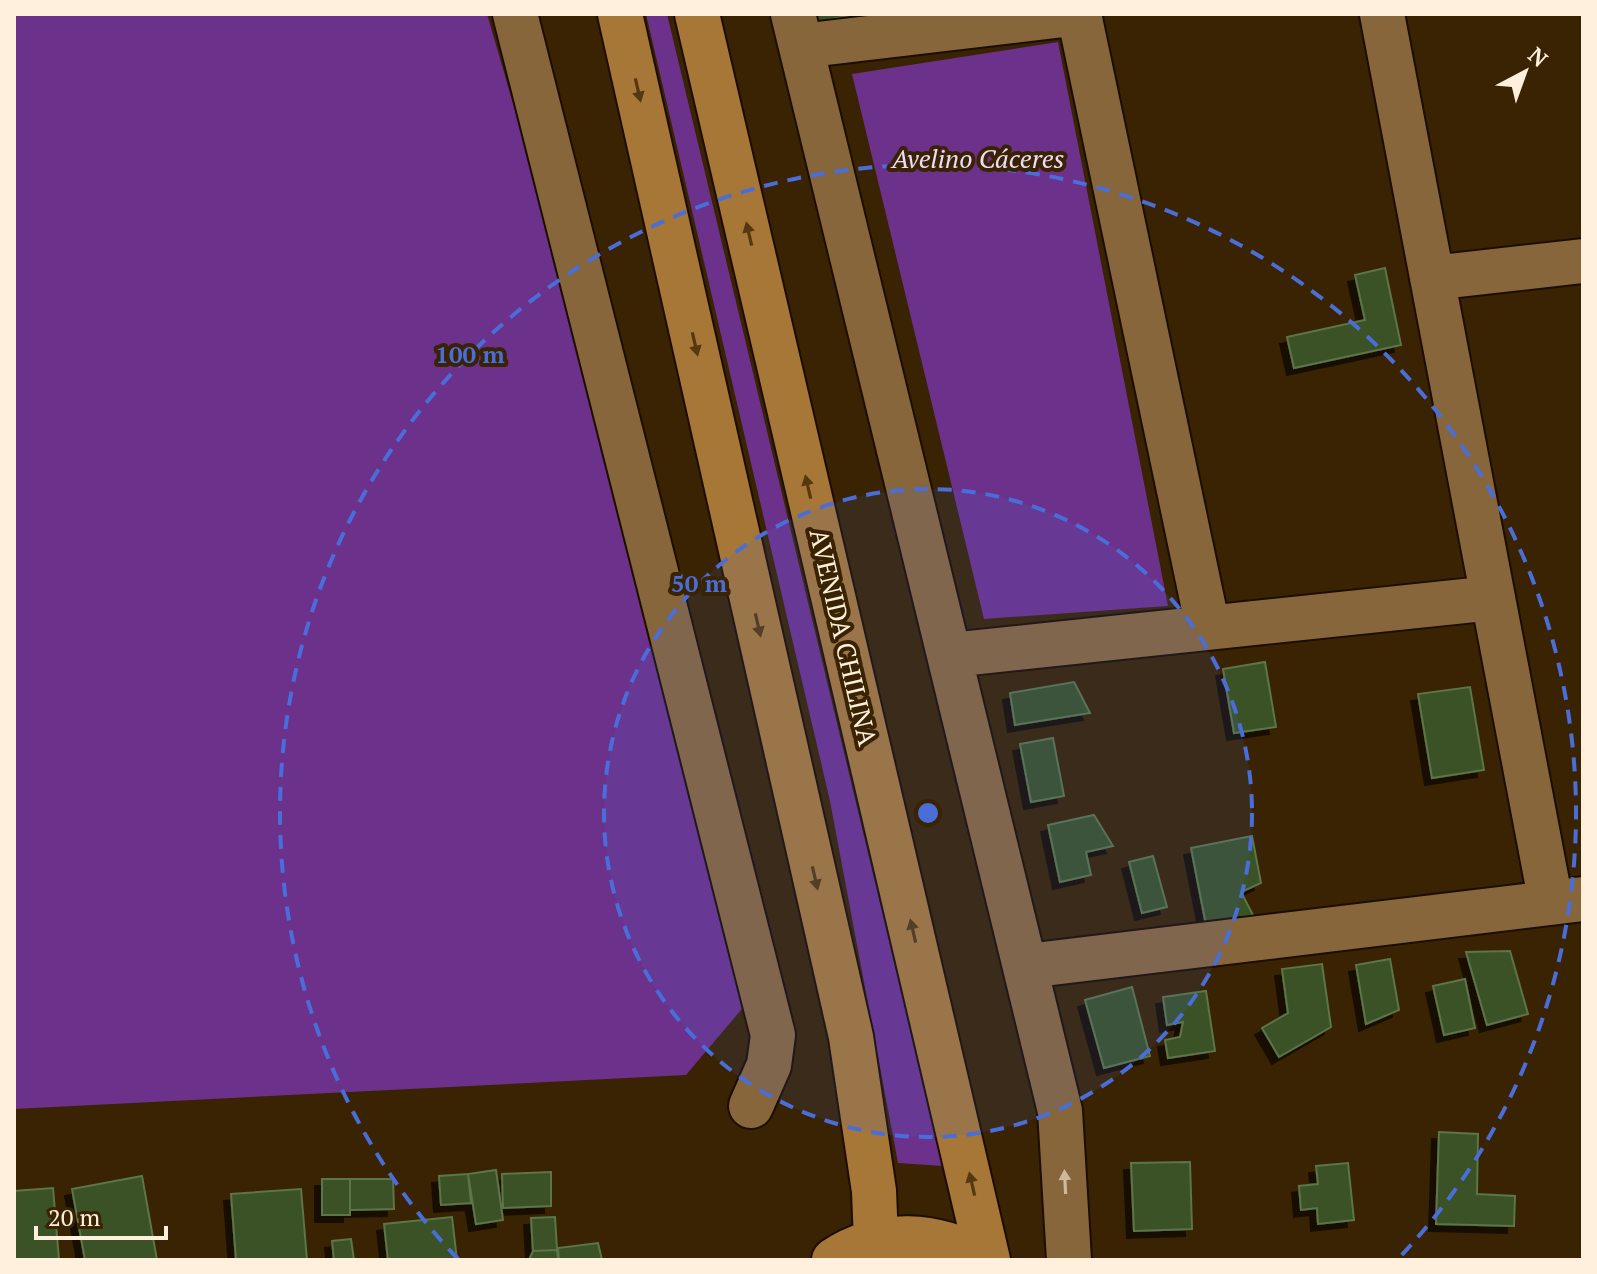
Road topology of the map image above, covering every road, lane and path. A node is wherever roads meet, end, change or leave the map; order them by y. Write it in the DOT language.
graph roads {
  1 [pos="515,14"];
  2 [pos="620,14"];
  3 [pos="697,14"];
  4 [pos="1072,14"];
  5 [pos="1079,14"];
  6 [pos="1382,14"];
  7 [pos="797,30"];
  8 [pos="1583,261"];
  9 [pos="1432,278"];
  10 [pos="1493,598"];
  11 [pos="1208,628"];
  12 [pos="951,655"];
  13 [pos="1567,901"];
  14 [pos="1027,966"];
  15 [pos="751,1106"];
  16 [pos="876,1241"];
  17 [pos="834,1260"];
  18 [pos="986,1260"];
  19 [pos="1069,1260"];
  1 -- 15 [label="street"];
  2 -- 16 [label="main road, one-way"];
  18 -- 3 [label="main road, AVENIDA CHILINA, one-way"];
  4 -- 7 [label="street"];
  5 -- 11 [label="street"];
  6 -- 9 [label="street"];
  7 -- 12 [label="street"];
  8 -- 9 [label="street"];
  9 -- 10 [label="street"];
  10 -- 11 [label="street"];
  10 -- 13 [label="street"];
  11 -- 12 [label="street"];
  12 -- 14 [label="street"];
  13 -- 14 [label="street"];
  19 -- 14 [label="street, one-way"];
  16 -- 17 [label="main road"];
  16 -- 18 [label="main road"];
}
